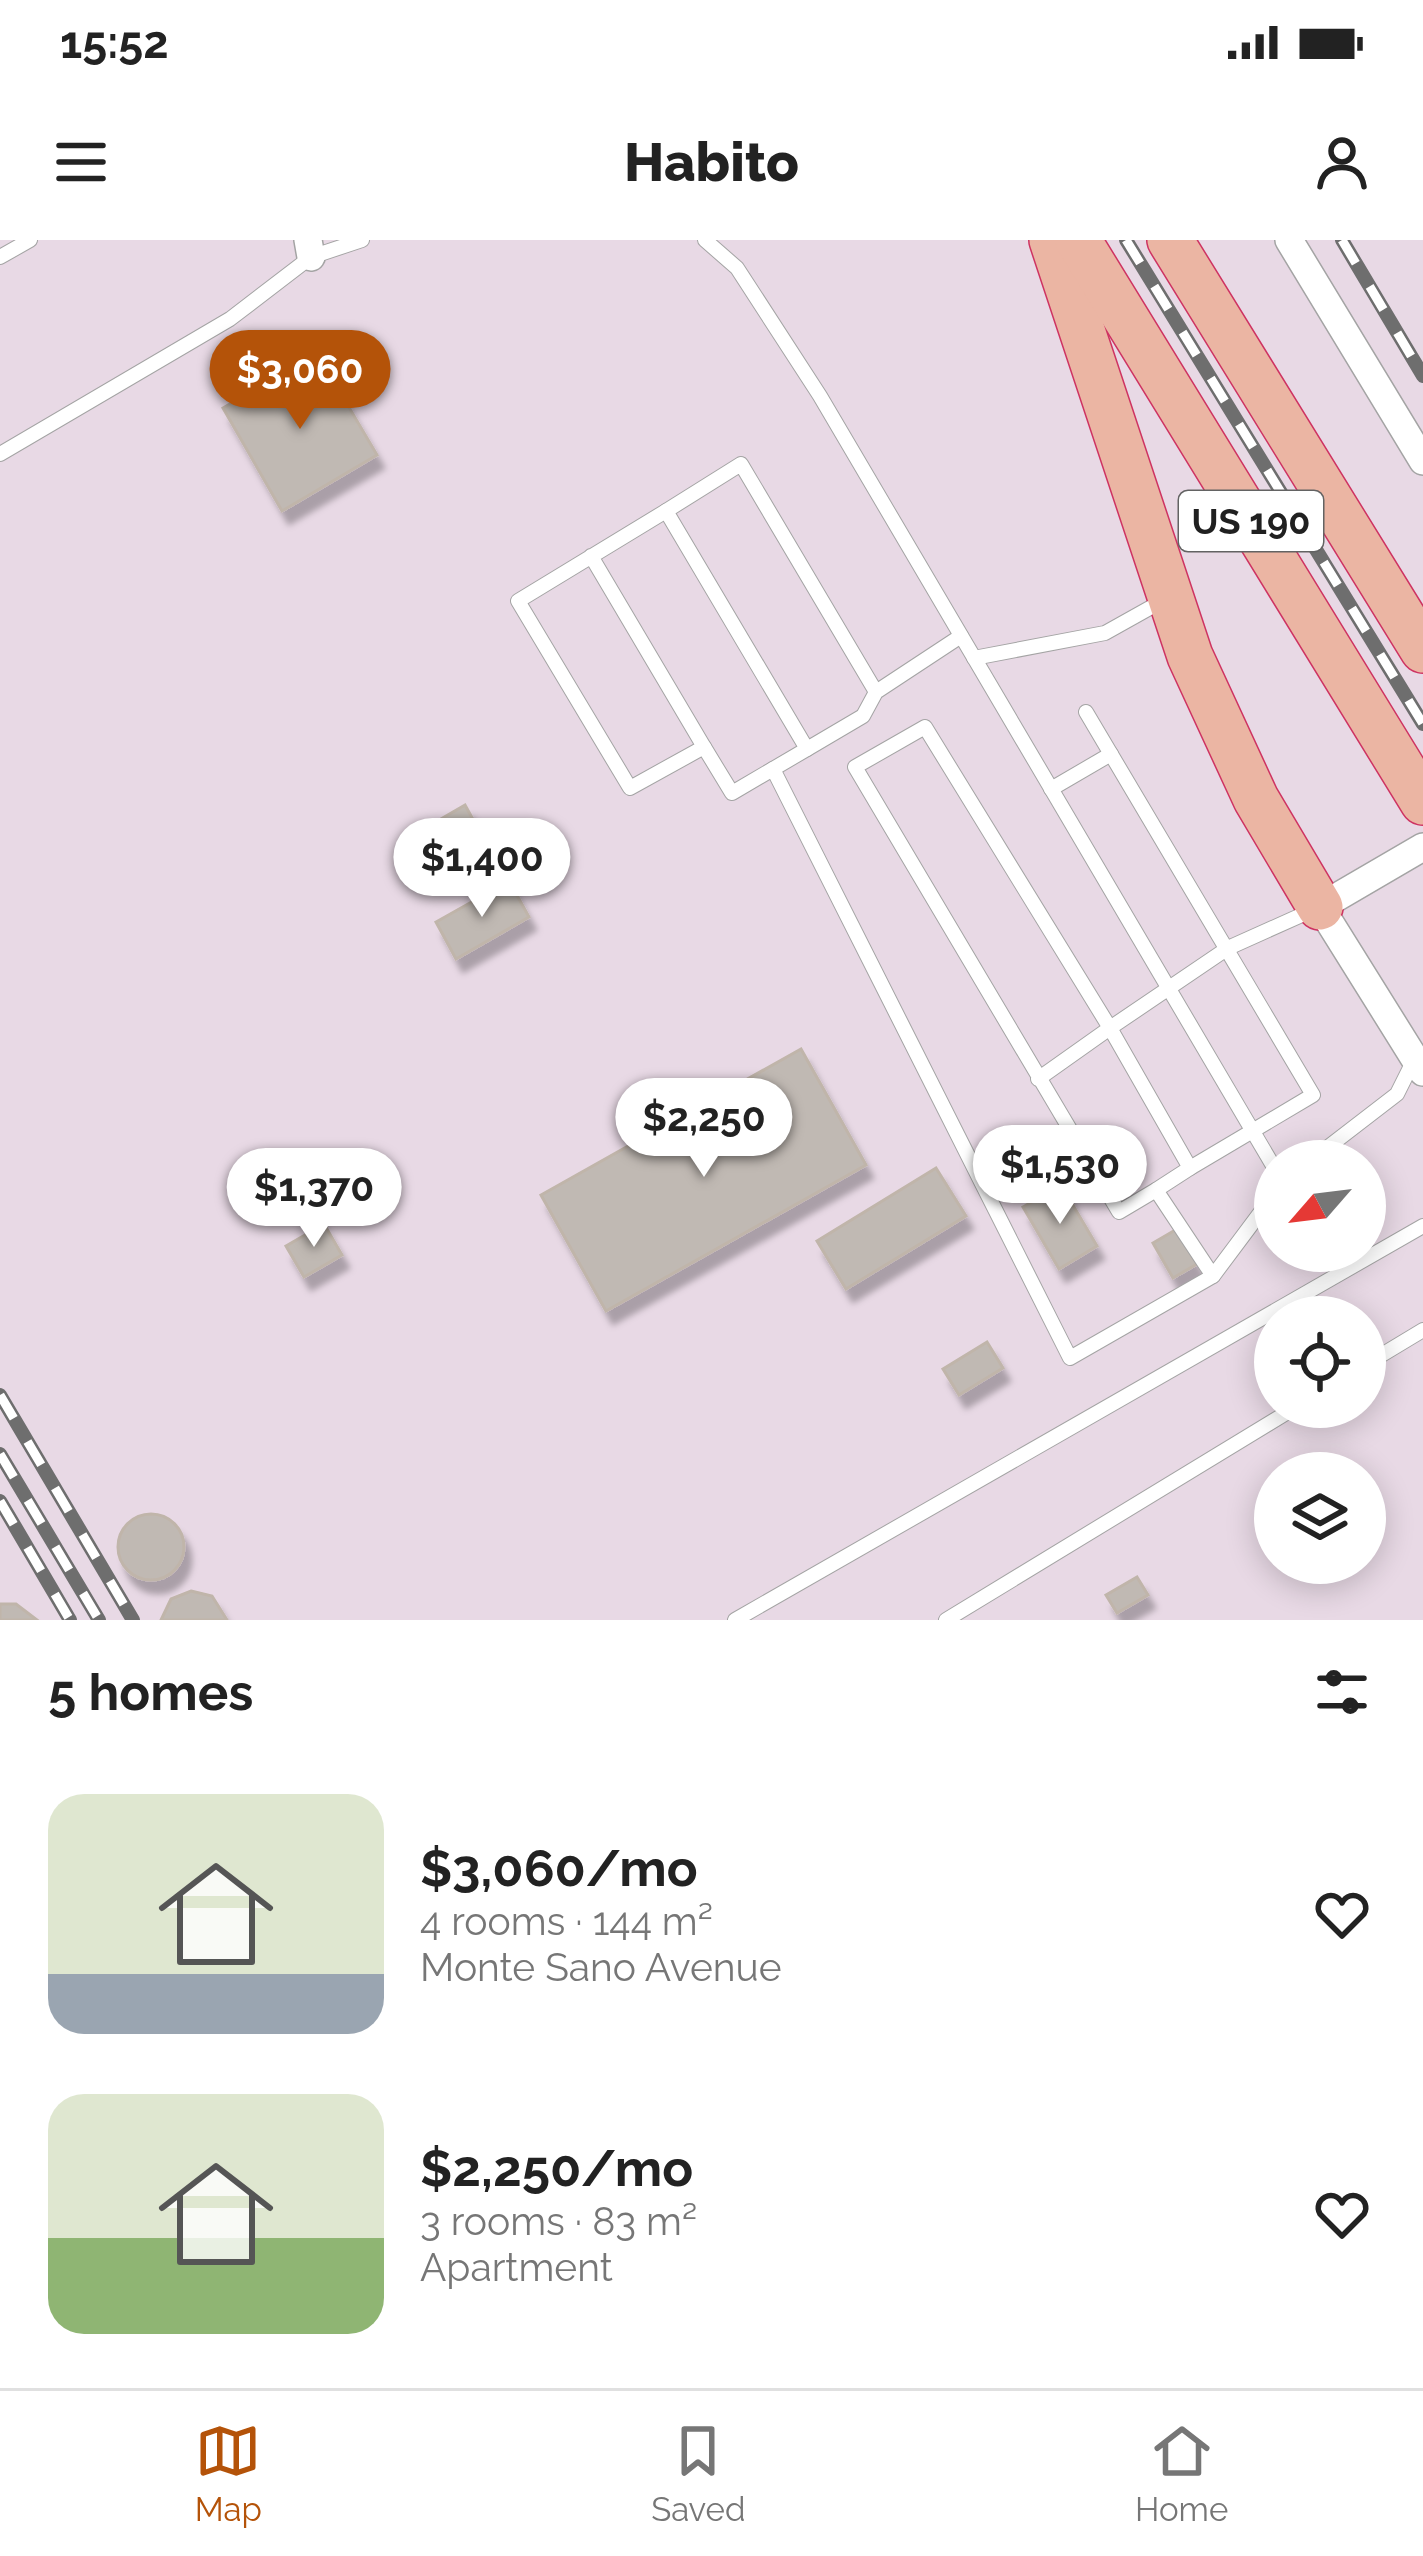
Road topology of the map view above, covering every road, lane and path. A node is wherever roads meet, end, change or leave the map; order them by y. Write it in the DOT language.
graph roads {
  1 [pos="30,240"];
  2 [pos="362,240"];
  3 [pos="705,240"];
  4 [pos="1052,240"];
  5 [pos="1078,240"];
  6 [pos="1289,240"];
  7 [pos="1172,241"];
  8 [pos="310,248"];
  9 [pos="0,257"];
  10 [pos="0,454"];
  11 [pos="1423,461"];
  12 [pos="665,511"];
  13 [pos="591,556"];
  14 [pos="1168,597"];
  15 [pos="961,636"];
  16 [pos="1423,650"];
  17 [pos="974,658"];
  18 [pos="876,692"];
  19 [pos="1086,712"];
  20 [pos="704,747"];
  21 [pos="807,749"];
  22 [pos="1111,754"];
  23 [pos="773,769"];
  24 [pos="1051,789"];
  25 [pos="1423,802"];
  26 [pos="1423,847"];
  27 [pos="1320,907"];
  28 [pos="1228,948"];
  29 [pos="1167,989"];
  30 [pos="1110,1028"];
  31 [pos="1419,1065"];
  32 [pos="1038,1078"];
  33 [pos="1252,1131"];
  34 [pos="1257,1140"];
  35 [pos="1337,1140"];
  36 [pos="1190,1168"];
  37 [pos="1156,1190"];
  38 [pos="1254,1221"];
  39 [pos="1423,1226"];
  40 [pos="1213,1276"];
  41 [pos="1423,1330"];
  42 [pos="1386,1352"];
  43 [pos="1261,1428"];
  44 [pos="735,1620"];
  45 [pos="946,1620"];
  1 -- 9 [label="lane"];
  2 -- 8 [label="lane"];
  3 -- 15 [label="lane"];
  4 -- 14 [label="highway"];
  5 -- 25 [label="highway, US 190"];
  6 -- 11 [label="street"];
  7 -- 16 [label="highway, US 190"];
  8 -- 10 [label="lane"];
  12 -- 13 [label="lane"];
  12 -- 18 [label="lane"];
  12 -- 21 [label="lane"];
  13 -- 20 [label="lane"];
  13 -- 20 [label="lane"];
  14 -- 17 [label="lane"];
  14 -- 27 [label="highway"];
  15 -- 17 [label="lane"];
  15 -- 18 [label="lane"];
  17 -- 24 [label="lane"];
  18 -- 21 [label="lane"];
  19 -- 22 [label="lane"];
  20 -- 23 [label="lane"];
  21 -- 23 [label="lane"];
  22 -- 24 [label="lane"];
  22 -- 28 [label="lane"];
  23 -- 40 [label="lane"];
  24 -- 29 [label="lane"];
  26 -- 27 [label="street"];
  27 -- 28 [label="lane"];
  27 -- 31 [label="street"];
  28 -- 29 [label="lane"];
  28 -- 33 [label="lane"];
  29 -- 30 [label="lane"];
  29 -- 33 [label="lane"];
  30 -- 32 [label="lane"];
  30 -- 32 [label="lane"];
  30 -- 36 [label="lane"];
  31 -- 35 [label="lane"];
  32 -- 37 [label="lane"];
  33 -- 34 [label="lane"];
  33 -- 36 [label="lane"];
  36 -- 37 [label="lane"];
  37 -- 40 [label="lane"];
  38 -- 40 [label="lane"];
  39 -- 44 [label="lane"];
  41 -- 42 [label="lane"];
  43 -- 45 [label="lane"];
}
